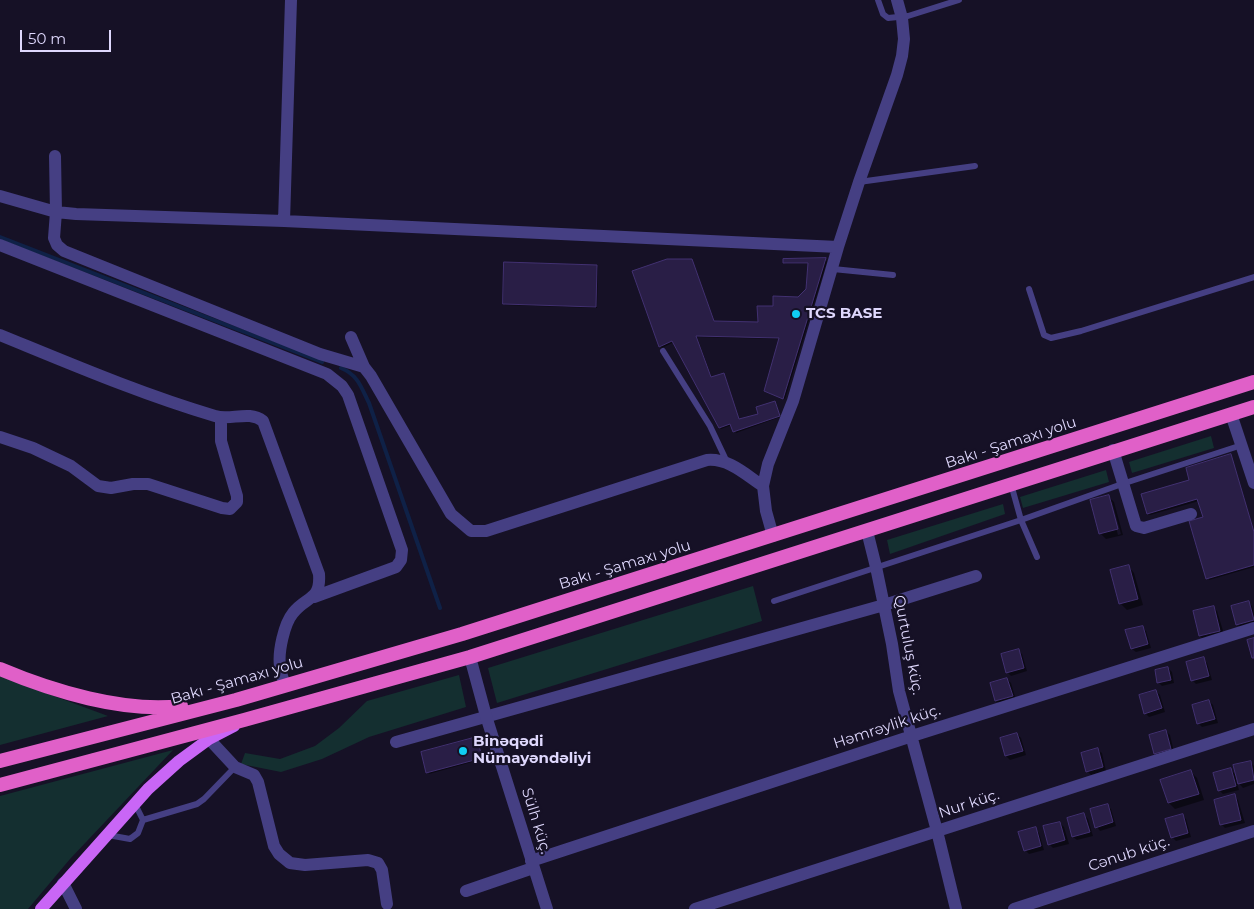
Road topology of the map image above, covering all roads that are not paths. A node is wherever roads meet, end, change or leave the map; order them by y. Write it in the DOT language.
graph roads {
  1 [pos="291,0"];
  2 [pos="878,0"];
  3 [pos="897,0"];
  4 [pos="959,0"];
  5 [pos="902,18"];
  6 [pos="55,156"];
  7 [pos="975,166"];
  8 [pos="859,182"];
  9 [pos="0,196"];
  10 [pos="56,212"];
  11 [pos="284,221"];
  12 [pos="0,245"];
  13 [pos="838,247"];
  14 [pos="833,269"];
  15 [pos="893,275"];
  16 [pos="1254,277"];
  17 [pos="1029,289"];
  18 [pos="0,335"];
  19 [pos="351,337"];
  20 [pos="663,351"];
  21 [pos="332,358"];
  22 [pos="364,367"];
  23 [pos="327,374"];
  24 [pos="1254,382"];
  25 [pos="1254,406"];
  26 [pos="1231,414"];
  27 [pos="221,418"];
  28 [pos="0,437"];
  29 [pos="1242,445"];
  30 [pos="1113,450"];
  31 [pos="727,462"];
  32 [pos="1254,483"];
  33 [pos="1010,484"];
  34 [pos="1122,484"];
  35 [pos="764,486"];
  36 [pos="1191,514"];
  37 [pos="1021,520"];
  38 [pos="867,531"];
  39 [pos="773,536"];
  40 [pos="1037,557"];
  41 [pos="876,567"];
  42 [pos="976,576"];
  43 [pos="314,597"];
  44 [pos="774,601"];
  45 [pos="884,605"];
  46 [pos="1254,628"];
  47 [pos="470,656"];
  48 [pos="0,669"];
  49 [pos="285,685"];
  50 [pos="236,700"];
  51 [pos="486,716"];
  52 [pos="244,720"];
  53 [pos="1254,729"];
  54 [pos="912,736"];
  55 [pos="209,739"];
  56 [pos="396,742"];
  57 [pos="0,761"];
  58 [pos="235,766"];
  59 [pos="0,784"];
  60 [pos="134,804"];
  61 [pos="143,820"];
  62 [pos="937,831"];
  63 [pos="1254,831"];
  64 [pos="106,835"];
  65 [pos="532,864"];
  66 [pos="63,883"];
  67 [pos="466,891"];
  68 [pos="386,904"];
  69 [pos="41,909"];
  70 [pos="76,909"];
  71 [pos="547,909"];
  72 [pos="695,909"];
  73 [pos="956,909"];
  74 [pos="1014,909"];
  1 -- 11 [label="street"];
  2 -- 5 [label="lane"];
  3 -- 5 [label="street"];
  4 -- 5 [label="lane"];
  5 -- 8 [label="street"];
  6 -- 10 [label="street"];
  7 -- 8 [label="lane"];
  8 -- 13 [label="street"];
  9 -- 10 [label="street"];
  10 -- 11 [label="street"];
  10 -- 21 [label="street"];
  11 -- 13 [label="street"];
  12 -- 23 [label="street"];
  13 -- 14 [label="street"];
  14 -- 15 [label="lane"];
  14 -- 35 [label="street"];
  16 -- 17 [label="lane"];
  18 -- 27 [label="street"];
  19 -- 22 [label="street"];
  20 -- 31 [label="lane"];
  21 -- 22 [label="street"];
  21 -- 23 [label="street"];
  22 -- 31 [label="street"];
  23 -- 43 [label="street"];
  24 -- 39 [label="highway, Bakı - Şamaxı yolu"];
  25 -- 26 [label="highway"];
  26 -- 29 [label="street"];
  26 -- 30 [label="highway"];
  27 -- 28 [label="street"];
  27 -- 43 [label="street"];
  29 -- 32 [label="street"];
  29 -- 34 [label="lane"];
  30 -- 33 [label="highway"];
  30 -- 34 [label="street"];
  31 -- 35 [label="street"];
  33 -- 37 [label="lane"];
  33 -- 38 [label="highway"];
  34 -- 36 [label="street"];
  34 -- 37 [label="lane"];
  35 -- 39 [label="street"];
  37 -- 40 [label="lane"];
  37 -- 41 [label="lane"];
  38 -- 41 [label="street, Qurtuluş küç."];
  38 -- 47 [label="highway"];
  39 -- 49 [label="highway, Bakı - Şamaxı yolu"];
  41 -- 44 [label="lane"];
  41 -- 45 [label="street, Qurtuluş küç."];
  42 -- 45 [label="street"];
  43 -- 49 [label="street"];
  45 -- 51 [label="street"];
  45 -- 54 [label="street, Qurtuluş küç."];
  46 -- 54 [label="street, Həmrəylik küç."];
  47 -- 51 [label="street, Sülh küç."];
  47 -- 52 [label="highway"];
  48 -- 50 [label="highway"];
  49 -- 50 [label="highway, Bakı - Şamaxı yolu"];
  50 -- 57 [label="highway, Bakı - Şamaxı yolu"];
  51 -- 56 [label="street"];
  51 -- 65 [label="street, Sülh küç."];
  52 -- 55 [label="main road"];
  52 -- 59 [label="highway"];
  53 -- 62 [label="street, Nur küç."];
  54 -- 62 [label="street, Qurtuluş küç."];
  54 -- 65 [label="street, Həmrəylik küç."];
  55 -- 58 [label="street"];
  55 -- 60 [label="main road"];
  58 -- 61 [label="lane"];
  58 -- 68 [label="street"];
  60 -- 61 [label="lane"];
  60 -- 64 [label="main road"];
  61 -- 64 [label="lane"];
  62 -- 72 [label="street, Nur küç."];
  62 -- 73 [label="street, Qurtuluş küç."];
  63 -- 74 [label="street, Cənub küç."];
  64 -- 66 [label="main road"];
  65 -- 67 [label="street, Həmrəylik küç."];
  65 -- 71 [label="street, Sülh küç."];
  66 -- 69 [label="main road"];
  66 -- 70 [label="street"];
}
